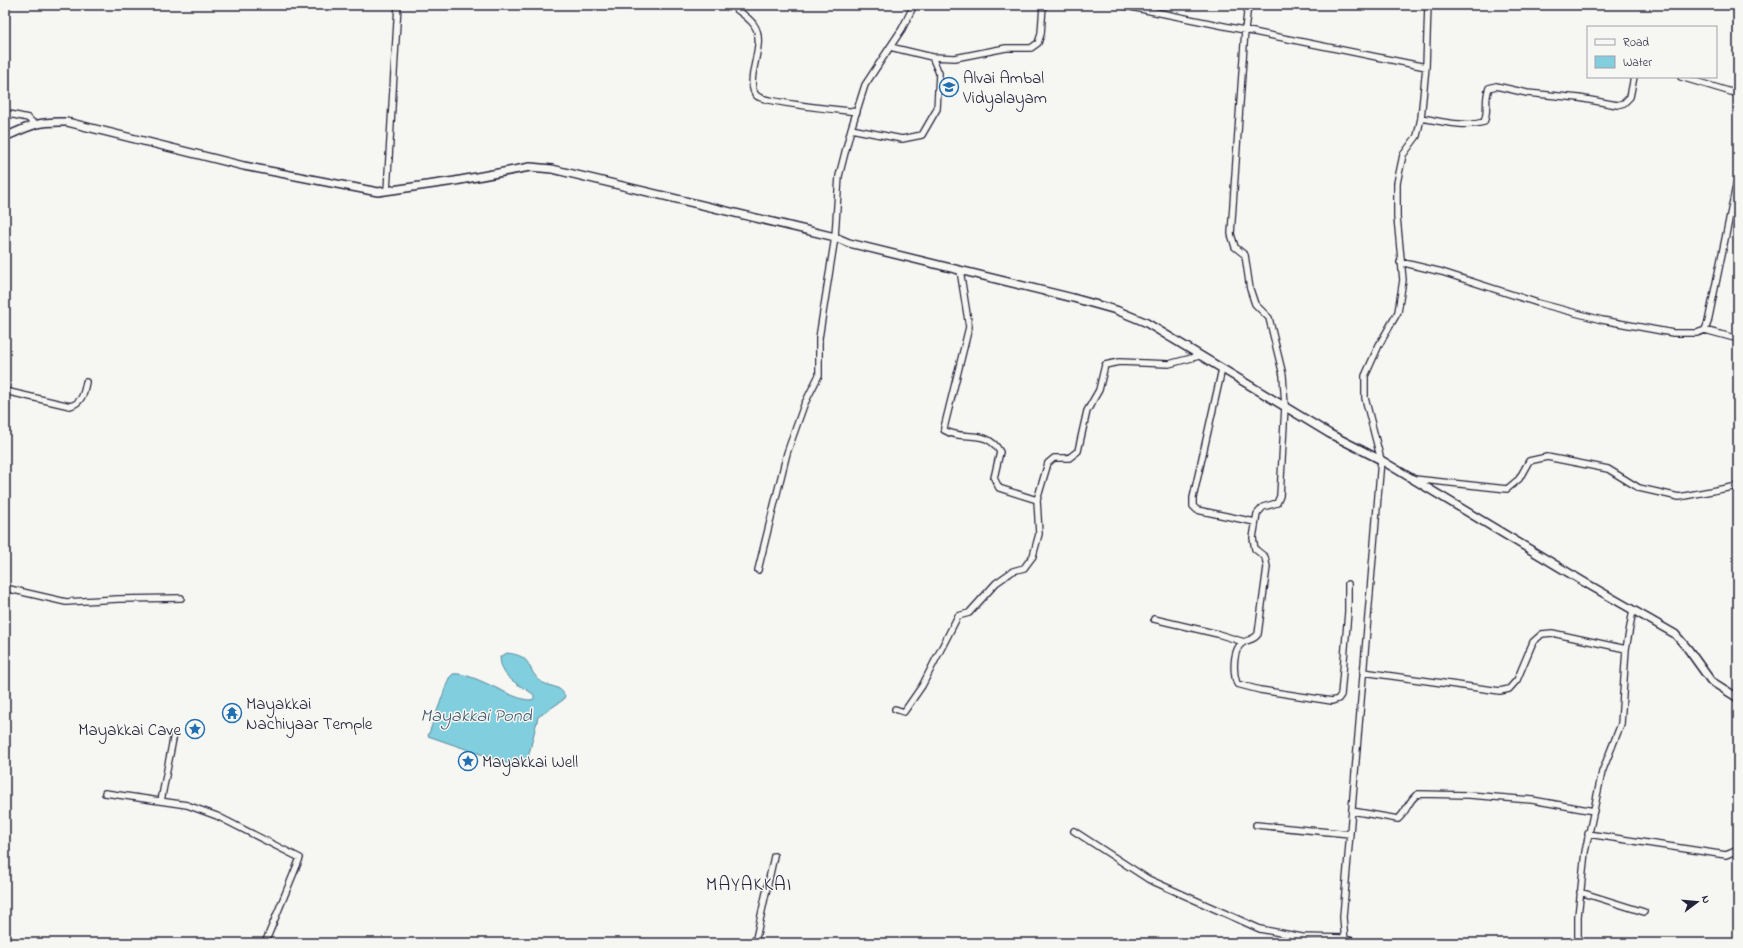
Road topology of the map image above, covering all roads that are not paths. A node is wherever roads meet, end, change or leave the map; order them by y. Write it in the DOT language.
graph roads {
  1 [pos="398,5"];
  2 [pos="731,5"];
  3 [pos="914,5"];
  4 [pos="1044,5"];
  5 [pos="1121,5"];
  6 [pos="1248,5"];
  7 [pos="1428,5"];
  8 [pos="1245,30"];
  9 [pos="890,47"];
  10 [pos="932,56"];
  11 [pos="1426,67"];
  12 [pos="1634,78"];
  13 [pos="1684,78"];
  14 [pos="1738,94"];
  15 [pos="856,112"];
  16 [pos="5,113"];
  17 [pos="1421,118"];
  18 [pos="34,124"];
  19 [pos="851,129"];
  20 [pos="5,137"];
  21 [pos="1738,176"];
  22 [pos="387,191"];
  23 [pos="1736,191"];
  24 [pos="835,237"];
  25 [pos="1400,262"];
  26 [pos="960,270"];
  27 [pos="1705,330"];
  28 [pos="1738,339"];
  29 [pos="1199,356"];
  30 [pos="1222,369"];
  31 [pos="86,382"];
  32 [pos="5,391"];
  33 [pos="1285,406"];
  34 [pos="1381,460"];
  35 [pos="1410,478"];
  36 [pos="1738,486"];
  37 [pos="1037,500"];
  38 [pos="1255,522"];
  39 [pos="758,570"];
  40 [pos="1348,584"];
  41 [pos="5,588"];
  42 [pos="181,598"];
  43 [pos="1633,610"];
  44 [pos="1154,619"];
  45 [pos="1244,642"];
  46 [pos="1626,649"];
  47 [pos="1363,672"];
  48 [pos="1738,698"];
  49 [pos="895,709"];
  50 [pos="174,734"];
  51 [pos="105,793"];
  52 [pos="160,801"];
  53 [pos="1352,811"];
  54 [pos="1594,811"];
  55 [pos="1256,825"];
  56 [pos="1074,831"];
  57 [pos="1350,834"];
  58 [pos="1588,834"];
  59 [pos="1738,850"];
  60 [pos="774,856"];
  61 [pos="1580,892"];
  62 [pos="1644,912"];
  63 [pos="1345,940"];
  64 [pos="265,943"];
  65 [pos="755,943"];
  66 [pos="1357,943"];
  67 [pos="1578,943"];
  1 -- 22 [label="street"];
  2 -- 15 [label="street"];
  3 -- 9 [label="street"];
  4 -- 10 [label="street"];
  5 -- 8 [label="street"];
  6 -- 8 [label="street"];
  7 -- 11 [label="street"];
  8 -- 11 [label="street"];
  8 -- 33 [label="street"];
  9 -- 10 [label="street"];
  9 -- 15 [label="street"];
  10 -- 19 [label="street"];
  11 -- 17 [label="street"];
  12 -- 17 [label="street"];
  13 -- 14 [label="street"];
  15 -- 19 [label="street"];
  16 -- 18 [label="street"];
  17 -- 25 [label="street"];
  18 -- 20 [label="street"];
  18 -- 22 [label="street"];
  19 -- 24 [label="street"];
  21 -- 23 [label="street"];
  22 -- 24 [label="street"];
  23 -- 27 [label="street"];
  24 -- 26 [label="street"];
  24 -- 39 [label="street"];
  25 -- 27 [label="street"];
  25 -- 34 [label="street"];
  26 -- 29 [label="street"];
  26 -- 37 [label="street"];
  27 -- 28 [label="street"];
  29 -- 30 [label="street"];
  29 -- 37 [label="street"];
  30 -- 33 [label="street"];
  30 -- 38 [label="street"];
  31 -- 32 [label="street"];
  33 -- 34 [label="street"];
  33 -- 38 [label="street"];
  34 -- 35 [label="street"];
  34 -- 47 [label="street"];
  35 -- 36 [label="street"];
  35 -- 43 [label="street"];
  37 -- 49 [label="street"];
  38 -- 45 [label="street"];
  40 -- 45 [label="street"];
  41 -- 42 [label="street"];
  43 -- 46 [label="street"];
  43 -- 48 [label="street"];
  44 -- 45 [label="street"];
  46 -- 47 [label="street"];
  46 -- 54 [label="street"];
  47 -- 53 [label="street"];
  50 -- 52 [label="street"];
  51 -- 52 [label="street"];
  52 -- 64 [label="street"];
  53 -- 54 [label="street"];
  53 -- 57 [label="street"];
  54 -- 58 [label="street"];
  55 -- 57 [label="street"];
  56 -- 63 [label="street"];
  57 -- 63 [label="street"];
  58 -- 59 [label="street"];
  58 -- 61 [label="street"];
  60 -- 65 [label="street"];
  61 -- 62 [label="street"];
  61 -- 67 [label="street"];
  63 -- 66 [label="street"];
}
